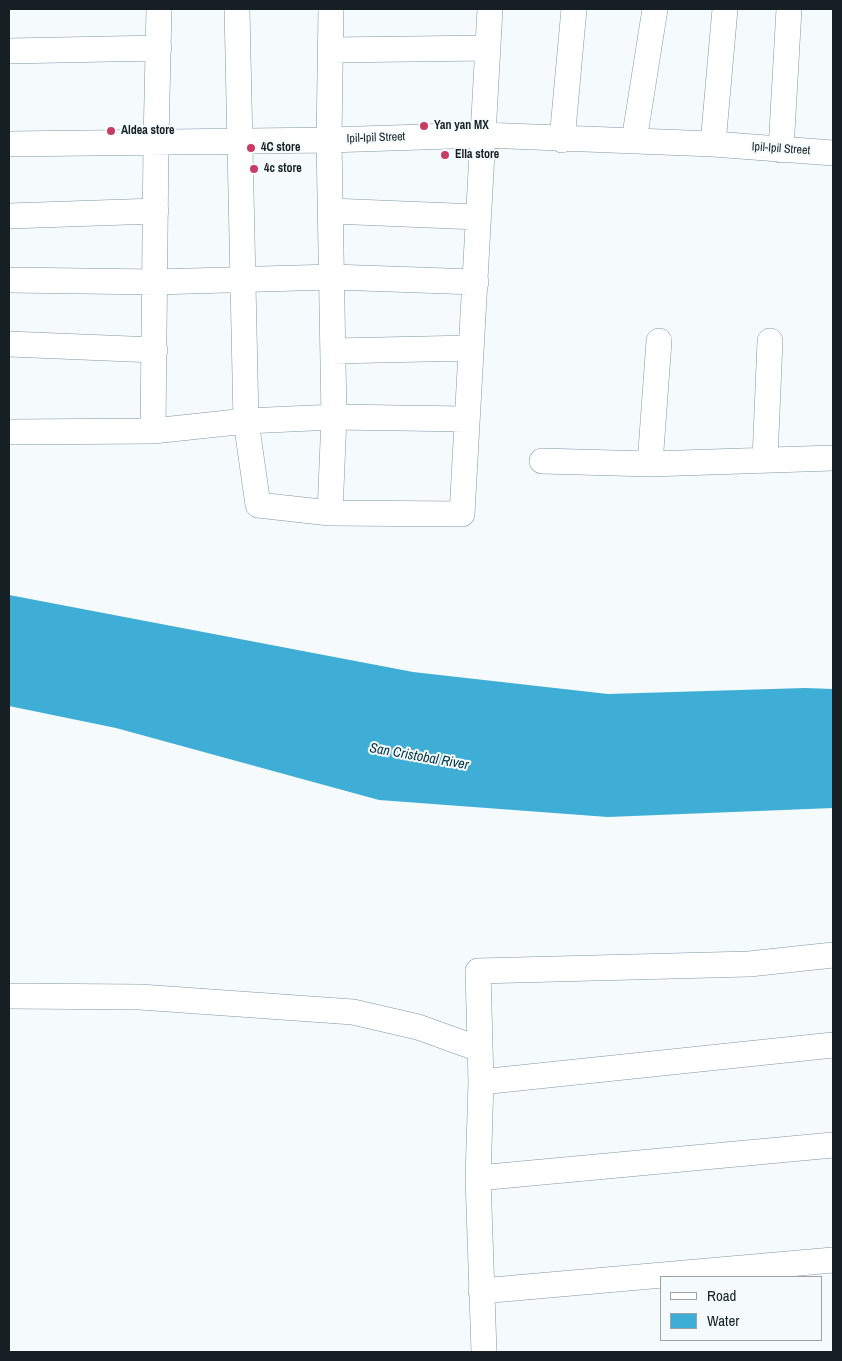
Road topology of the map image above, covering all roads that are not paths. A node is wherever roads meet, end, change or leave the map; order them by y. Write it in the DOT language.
graph roads {
  1 [pos="159,9"];
  2 [pos="237,9"];
  3 [pos="331,9"];
  4 [pos="490,9"];
  5 [pos="574,9"];
  6 [pos="655,9"];
  7 [pos="725,9"];
  8 [pos="789,9"];
  9 [pos="159,48"];
  10 [pos="488,48"];
  11 [pos="332,50"];
  12 [pos="9,51"];
  13 [pos="483,135"];
  14 [pos="328,140"];
  15 [pos="562,140"];
  16 [pos="239,141"];
  17 [pos="634,141"];
  18 [pos="156,142"];
  19 [pos="9,144"];
  20 [pos="713,144"];
  21 [pos="781,150"];
  22 [pos="833,153"];
  23 [pos="332,210"];
  24 [pos="156,211"];
  25 [pos="9,216"];
  26 [pos="478,217"];
  27 [pos="333,277"];
  28 [pos="9,280"];
  29 [pos="242,281"];
  30 [pos="155,282"];
  31 [pos="476,282"];
  32 [pos="659,340"];
  33 [pos="770,341"];
  34 [pos="9,344"];
  35 [pos="470,348"];
  36 [pos="155,350"];
  37 [pos="334,351"];
  38 [pos="334,417"];
  39 [pos="466,419"];
  40 [pos="246,421"];
  41 [pos="153,431"];
  42 [pos="9,432"];
  43 [pos="833,458"];
  44 [pos="765,460"];
  45 [pos="542,461"];
  46 [pos="650,464"];
  47 [pos="330,513"];
  48 [pos="833,955"];
  49 [pos="9,996"];
  50 [pos="833,1045"];
  51 [pos="479,1049"];
  52 [pos="481,1082"];
  53 [pos="833,1145"];
  54 [pos="478,1178"];
  55 [pos="833,1260"];
  56 [pos="481,1291"];
  57 [pos="484,1352"];
  1 -- 9 [label="street"];
  2 -- 16 [label="street"];
  3 -- 11 [label="street"];
  4 -- 10 [label="street"];
  5 -- 15 [label="street"];
  6 -- 17 [label="street"];
  7 -- 20 [label="street"];
  8 -- 21 [label="street"];
  9 -- 12 [label="street"];
  9 -- 18 [label="street"];
  10 -- 11 [label="street"];
  10 -- 13 [label="street"];
  11 -- 14 [label="street"];
  13 -- 14 [label="street, Ipil-Ipil Street"];
  13 -- 15 [label="street, Ipil-Ipil Street"];
  13 -- 26 [label="street"];
  14 -- 16 [label="street, Ipil-Ipil Street"];
  14 -- 23 [label="street"];
  15 -- 17 [label="street, Ipil-Ipil Street"];
  16 -- 18 [label="street, Ipil-Ipil Street"];
  16 -- 29 [label="street"];
  17 -- 20 [label="street, Ipil-Ipil Street"];
  18 -- 19 [label="street, Ipil-Ipil Street"];
  18 -- 24 [label="street"];
  20 -- 21 [label="street, Ipil-Ipil Street"];
  21 -- 22 [label="street, Ipil-Ipil Street"];
  23 -- 26 [label="street"];
  23 -- 27 [label="street"];
  24 -- 25 [label="street"];
  24 -- 30 [label="street"];
  26 -- 31 [label="street"];
  27 -- 29 [label="street"];
  27 -- 31 [label="street"];
  27 -- 37 [label="street"];
  28 -- 30 [label="street"];
  29 -- 30 [label="street"];
  29 -- 40 [label="street"];
  30 -- 36 [label="street"];
  31 -- 35 [label="street"];
  32 -- 46 [label="street"];
  33 -- 44 [label="street"];
  34 -- 36 [label="street"];
  35 -- 37 [label="street"];
  35 -- 39 [label="street"];
  36 -- 41 [label="street"];
  37 -- 38 [label="street"];
  38 -- 39 [label="street"];
  38 -- 40 [label="street"];
  38 -- 47 [label="street"];
  39 -- 47 [label="street"];
  40 -- 41 [label="street"];
  40 -- 47 [label="street"];
  41 -- 42 [label="street"];
  43 -- 44 [label="street"];
  44 -- 46 [label="street"];
  45 -- 46 [label="street"];
  48 -- 51 [label="street"];
  49 -- 51 [label="street"];
  50 -- 52 [label="street"];
  51 -- 52 [label="street"];
  52 -- 54 [label="street"];
  53 -- 54 [label="street"];
  54 -- 56 [label="street"];
  55 -- 56 [label="street"];
  56 -- 57 [label="street"];
}
